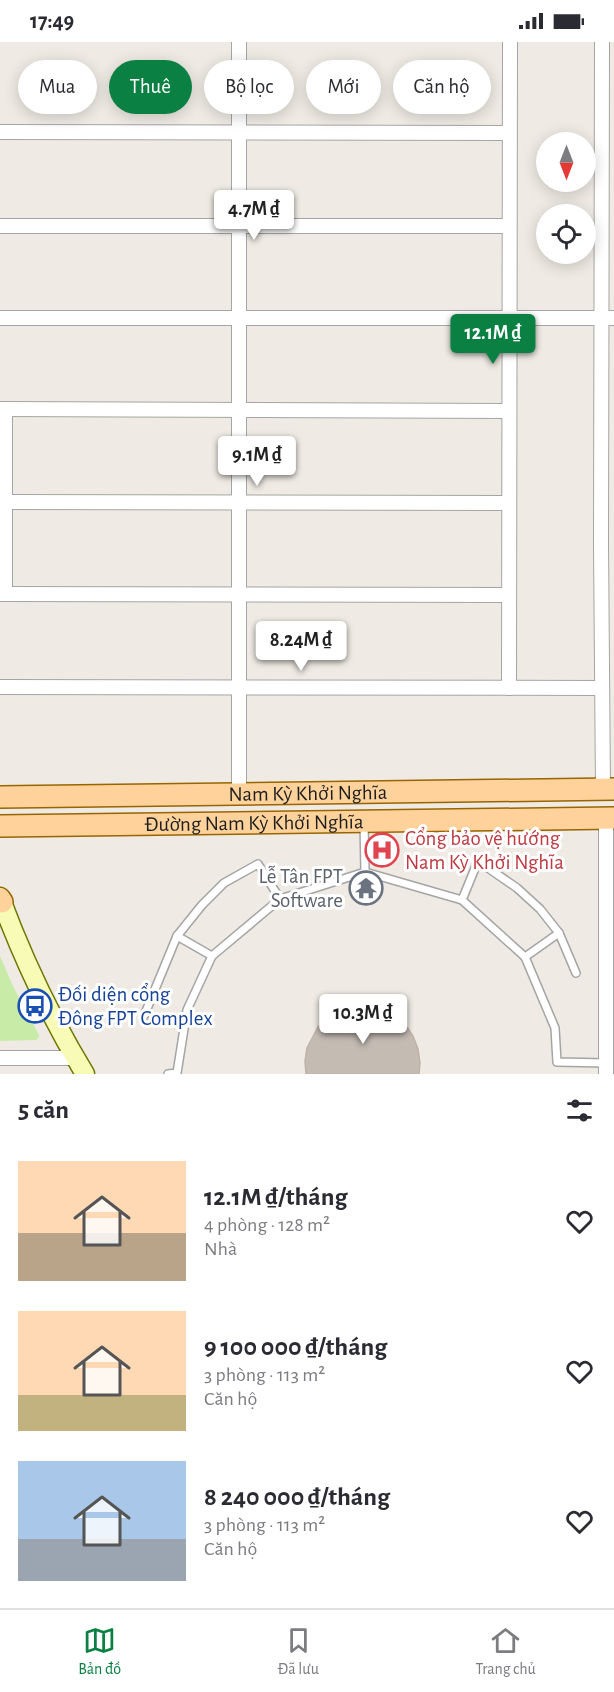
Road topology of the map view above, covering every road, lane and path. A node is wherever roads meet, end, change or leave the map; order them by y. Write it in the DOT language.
graph roads {
  1 [pos="239,42"];
  2 [pos="510,42"];
  3 [pos="602,42"];
  4 [pos="0,132"];
  5 [pos="509,132"];
  6 [pos="239,133"];
  7 [pos="0,226"];
  8 [pos="239,226"];
  9 [pos="509,226"];
  10 [pos="0,318"];
  11 [pos="239,318"];
  12 [pos="509,318"];
  13 [pos="608,318"];
  14 [pos="2,409"];
  15 [pos="239,411"];
  16 [pos="509,411"];
  17 [pos="5,502"];
  18 [pos="239,502"];
  19 [pos="509,503"];
  20 [pos="607,544"];
  21 [pos="3,594"];
  22 [pos="508,595"];
  23 [pos="239,596"];
  24 [pos="608,655"];
  25 [pos="0,687"];
  26 [pos="238,687"];
  27 [pos="509,688"];
  28 [pos="602,688"];
  29 [pos="608,789"];
  30 [pos="239,794"];
  31 [pos="0,797"];
  32 [pos="610,818"];
  33 [pos="364,822"];
  34 [pos="0,826"];
  35 [pos="365,872"];
  36 [pos="280,899"];
  37 [pos="1,900"];
  38 [pos="462,900"];
  39 [pos="558,933"];
  40 [pos="177,936"];
  41 [pos="212,956"];
  42 [pos="525,957"];
  43 [pos="576,973"];
  44 [pos="144,1016"];
  45 [pos="0,1058"];
  46 [pos="76,1058"];
  47 [pos="606,1069"];
  48 [pos="177,1073"];
  49 [pos="86,1074"];
  50 [pos="168,1074"];
  1 -- 6 [label="street"];
  2 -- 5 [label="street"];
  3 -- 13 [label="street"];
  4 -- 6 [label="street"];
  5 -- 6 [label="street"];
  5 -- 9 [label="street"];
  6 -- 8 [label="street"];
  7 -- 8 [label="street"];
  8 -- 9 [label="street"];
  8 -- 11 [label="street"];
  9 -- 12 [label="street"];
  10 -- 11 [label="street"];
  11 -- 12 [label="street"];
  11 -- 15 [label="street"];
  12 -- 13 [label="street"];
  12 -- 16 [label="street"];
  13 -- 20 [label="street"];
  14 -- 15 [label="street"];
  14 -- 17 [label="street"];
  15 -- 16 [label="street"];
  15 -- 18 [label="street"];
  16 -- 19 [label="street"];
  17 -- 18 [label="street"];
  17 -- 21 [label="street"];
  18 -- 19 [label="street"];
  18 -- 23 [label="street"];
  19 -- 22 [label="street"];
  20 -- 24 [label="street"];
  21 -- 23 [label="street"];
  22 -- 23 [label="street"];
  22 -- 27 [label="street"];
  23 -- 26 [label="street"];
  24 -- 28 [label="street"];
  25 -- 26 [label="street"];
  26 -- 27 [label="street"];
  26 -- 30 [label="street"];
  27 -- 28 [label="street"];
  28 -- 29 [label="street"];
  29 -- 30 [label="main road, Nam Kỳ Khởi Nghĩa"];
  30 -- 31 [label="main road, Nam Kỳ Khởi Nghĩa"];
  32 -- 33 [label="main road, Đường Nam Kỳ Khởi Nghĩa"];
  32 -- 47 [label="street"];
  33 -- 34 [label="main road, Đường Nam Kỳ Khởi Nghĩa"];
  33 -- 35 [label="lane"];
  35 -- 36 [label="lane"];
  35 -- 38 [label="lane"];
  36 -- 40 [label="lane"];
  36 -- 41 [label="lane"];
  37 -- 46 [label="street"];
  38 -- 39 [label="lane"];
  38 -- 42 [label="lane"];
  39 -- 42 [label="lane"];
  39 -- 43 [label="lane"];
  40 -- 41 [label="lane"];
  40 -- 44 [label="lane"];
  41 -- 48 [label="lane"];
  42 -- 47 [label="lane"];
  45 -- 46 [label="street"];
  46 -- 49 [label="street"];
  48 -- 50 [label="lane"];
}
